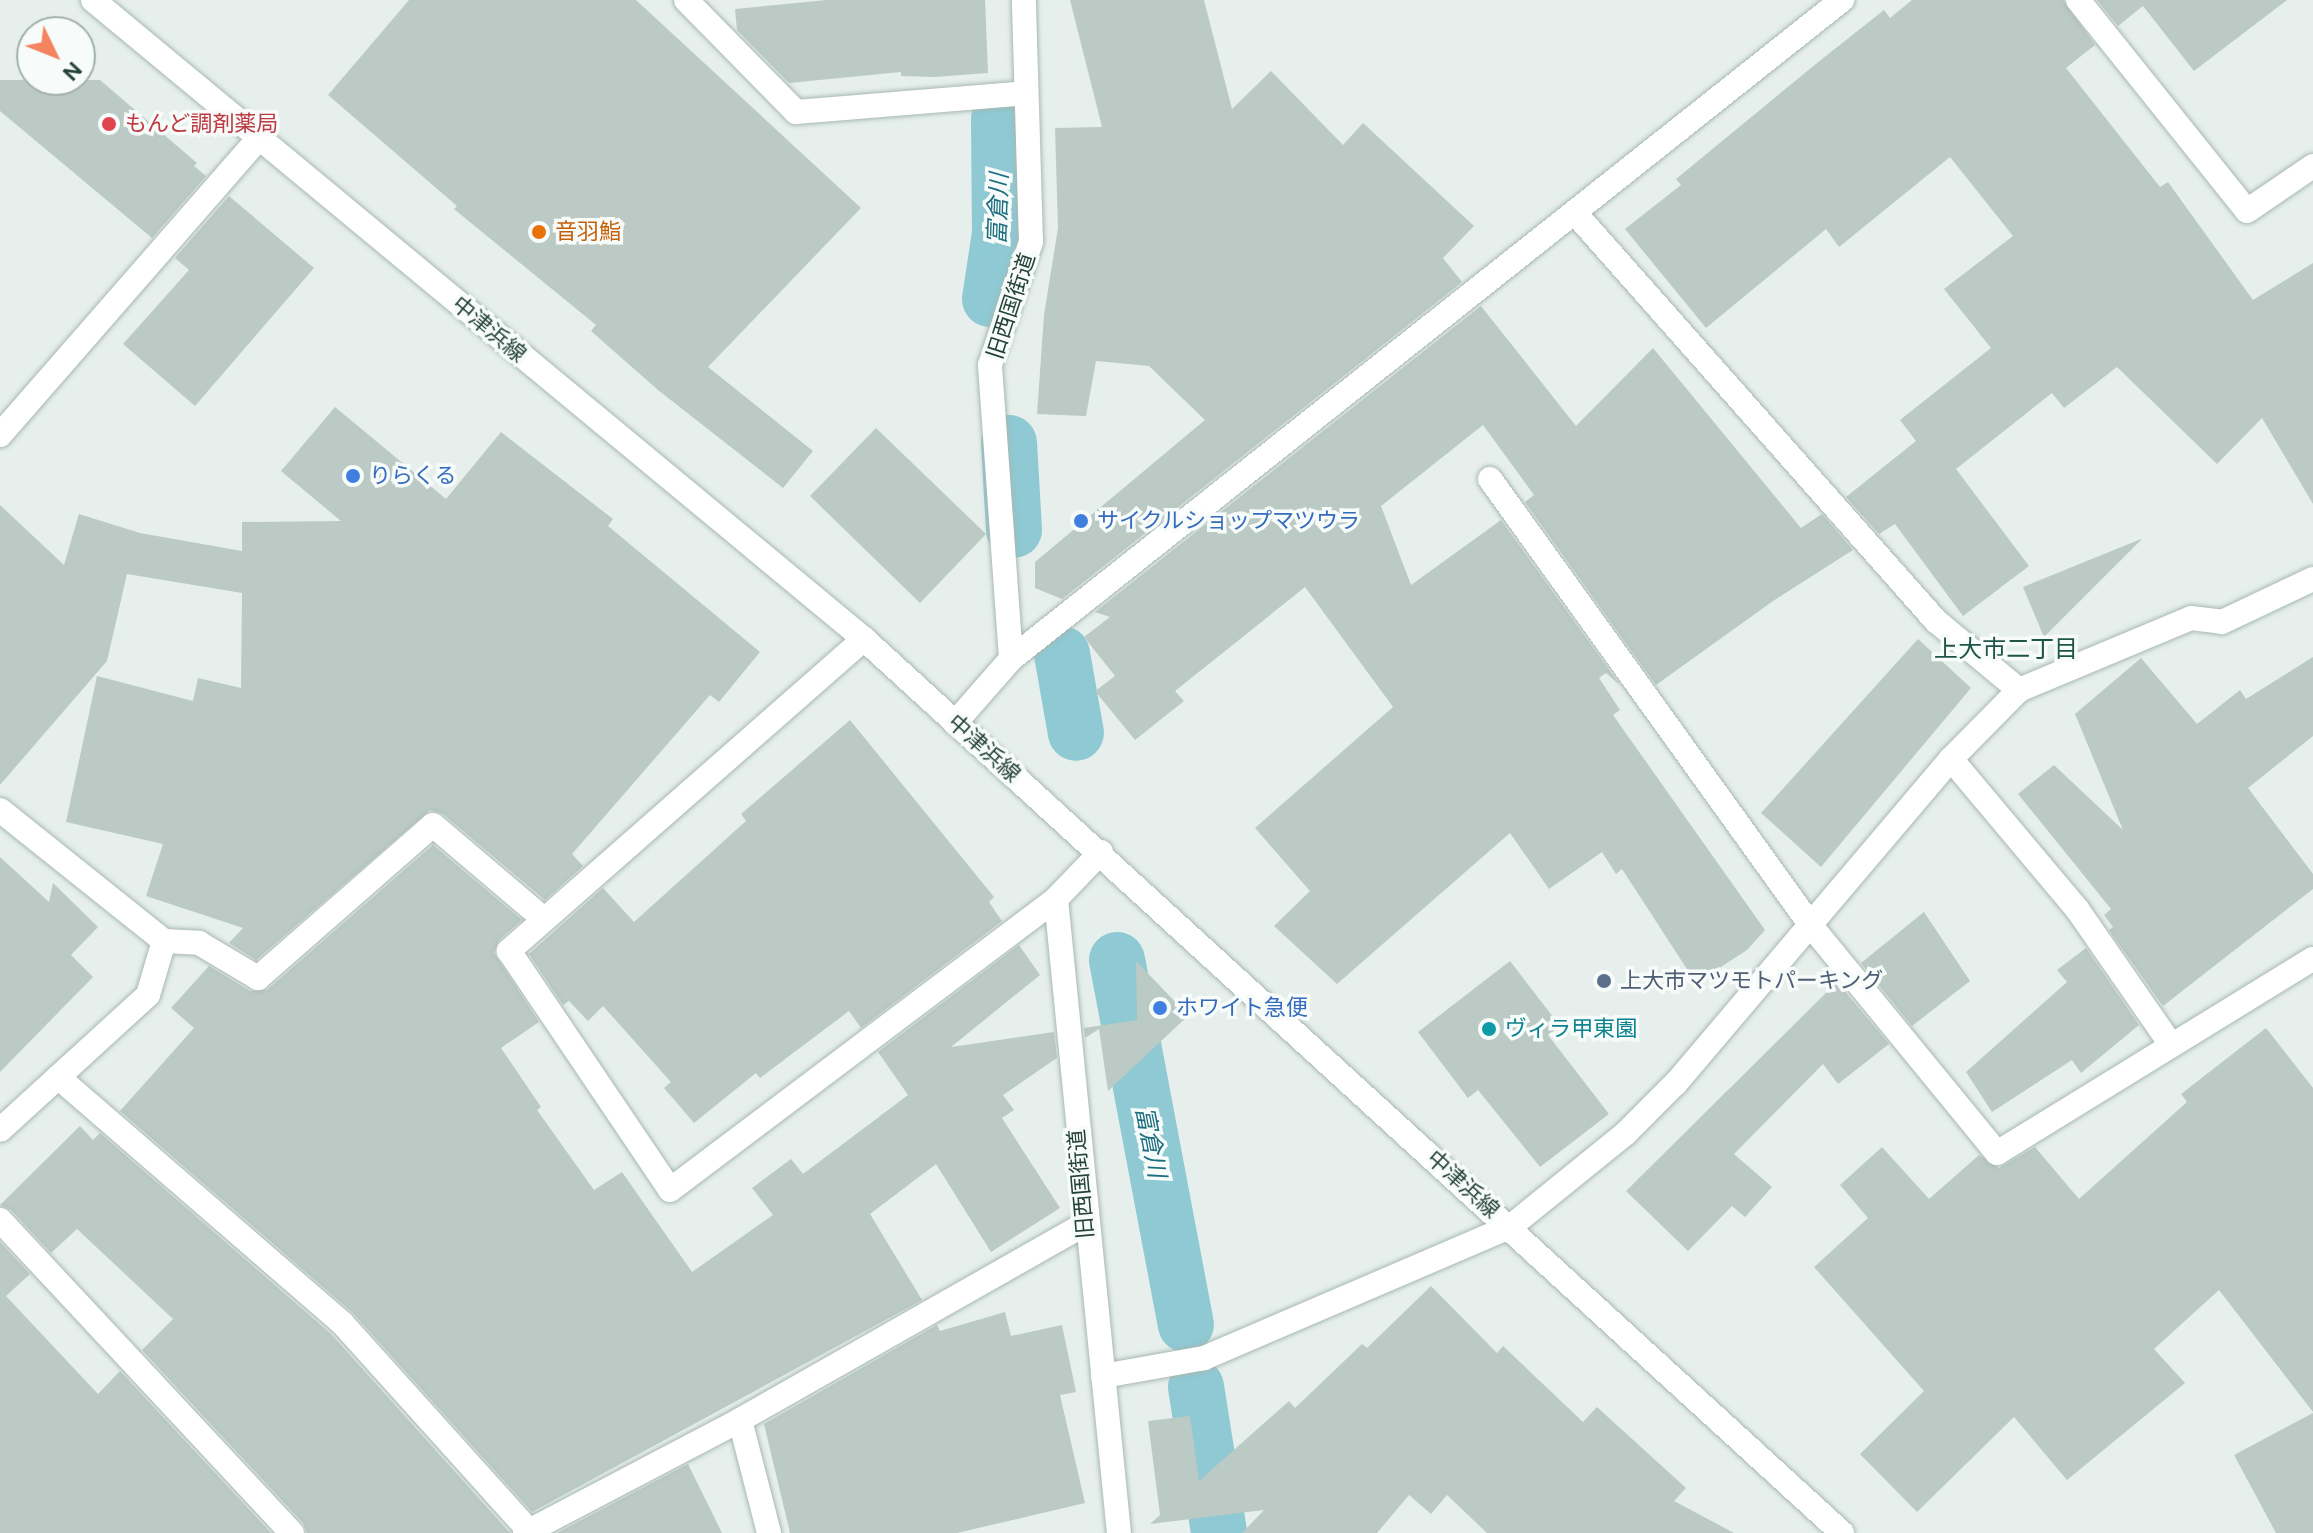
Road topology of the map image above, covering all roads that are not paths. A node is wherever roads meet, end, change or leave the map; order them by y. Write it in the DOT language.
graph roads {
  1 [pos="93,0"];
  2 [pos="686,0"];
  3 [pos="1024,0"];
  4 [pos="1842,0"];
  5 [pos="2078,0"];
  6 [pos="1025,93"];
  7 [pos="259,138"];
  8 [pos="2313,166"];
  9 [pos="1575,213"];
  10 [pos="0,435"];
  11 [pos="1490,479"];
  12 [pos="2313,579"];
  13 [pos="864,639"];
  14 [pos="1011,659"];
  15 [pos="2019,690"];
  16 [pos="955,723"];
  17 [pos="1951,759"];
  18 [pos="0,810"];
  19 [pos="1101,852"];
  20 [pos="1056,899"];
  21 [pos="544,919"];
  22 [pos="1812,927"];
  23 [pos="164,941"];
  24 [pos="2312,959"];
  25 [pos="2171,1045"];
  26 [pos="58,1077"];
  27 [pos="0,1130"];
  28 [pos="0,1220"];
  29 [pos="1085,1224"];
  30 [pos="1510,1227"];
  31 [pos="1103,1376"];
  32 [pos="740,1420"];
  33 [pos="527,1532"];
  34 [pos="292,1533"];
  35 [pos="769,1533"];
  36 [pos="1119,1533"];
  37 [pos="1842,1533"];
  1 -- 7 [label="street, 中津浜線"];
  2 -- 6 [label="street"];
  3 -- 6 [label="street, 旧西国街道"];
  4 -- 9 [label="street"];
  5 -- 8 [label="street"];
  6 -- 14 [label="street, 旧西国街道"];
  7 -- 10 [label="street"];
  7 -- 13 [label="street, 中津浜線"];
  9 -- 14 [label="street"];
  9 -- 15 [label="street"];
  11 -- 22 [label="street"];
  12 -- 15 [label="street"];
  13 -- 16 [label="street, 中津浜線"];
  13 -- 21 [label="street"];
  14 -- 16 [label="street"];
  15 -- 17 [label="street"];
  16 -- 19 [label="street, 中津浜線"];
  17 -- 22 [label="street"];
  17 -- 25 [label="street"];
  18 -- 23 [label="street"];
  19 -- 20 [label="street"];
  19 -- 30 [label="street, 中津浜線"];
  20 -- 21 [label="street"];
  20 -- 29 [label="street, 旧西国街道"];
  21 -- 23 [label="street"];
  22 -- 25 [label="street"];
  22 -- 30 [label="street"];
  23 -- 26 [label="street"];
  24 -- 25 [label="street"];
  26 -- 27 [label="street"];
  26 -- 33 [label="street"];
  28 -- 34 [label="street"];
  29 -- 31 [label="street, 旧西国街道"];
  29 -- 32 [label="street"];
  30 -- 31 [label="street"];
  30 -- 37 [label="street, 中津浜線"];
  31 -- 36 [label="street, 旧西国街道"];
  32 -- 33 [label="street"];
  32 -- 35 [label="street"];
}
